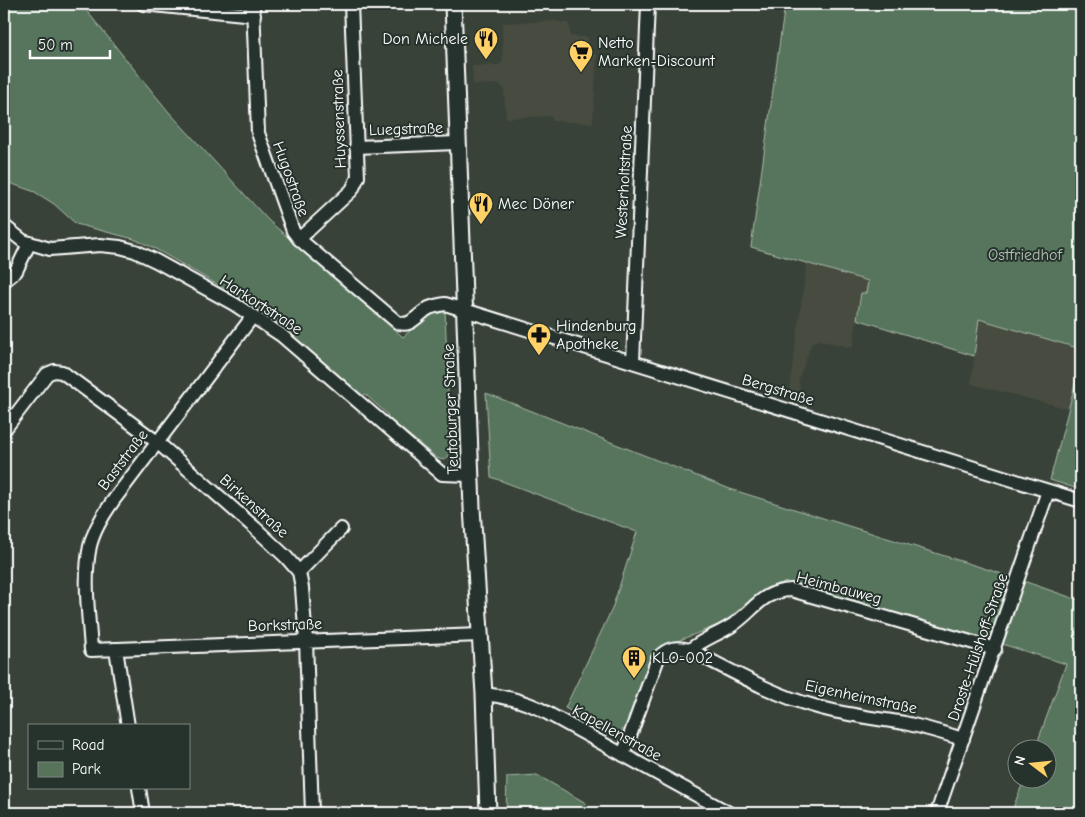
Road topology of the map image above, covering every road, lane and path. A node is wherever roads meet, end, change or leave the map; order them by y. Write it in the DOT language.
graph roads {
  1 [pos="142,4"];
  2 [pos="351,4"];
  3 [pos="453,4"];
  4 [pos="648,4"];
  5 [pos="253,10"];
  6 [pos="458,144"];
  7 [pos="356,148"];
  8 [pos="4,226"];
  9 [pos="300,239"];
  10 [pos="29,244"];
  11 [pos="4,281"];
  12 [pos="465,311"];
  13 [pos="253,316"];
  14 [pos="632,362"];
  15 [pos="4,430"];
  16 [pos="157,442"];
  17 [pos="470,475"];
  18 [pos="1048,491"];
  19 [pos="1081,502"];
  20 [pos="341,529"];
  21 [pos="299,572"];
  22 [pos="480,635"];
  23 [pos="306,641"];
  24 [pos="116,648"];
  25 [pos="995,649"];
  26 [pos="91,650"];
  27 [pos="690,650"];
  28 [pos="484,694"];
  29 [pos="128,724"];
  30 [pos="963,739"];
  31 [pos="622,755"];
  32 [pos="139,790"];
  33 [pos="143,813"];
  34 [pos="312,813"];
  35 [pos="488,813"];
  36 [pos="729,813"];
  37 [pos="937,813"];
  1 -- 5 [label="street, Hugostraße"];
  2 -- 7 [label="street, Huyssenstraße"];
  3 -- 6 [label="main road, Teutoburger Straße"];
  4 -- 14 [label="street, Westerholtstraße"];
  5 -- 9 [label="street, Hugostraße"];
  6 -- 7 [label="street, Luegstraße"];
  6 -- 12 [label="main road, Teutoburger Straße"];
  7 -- 9 [label="street, Huyssenstraße"];
  8 -- 10 [label="street, Harkortstraße"];
  9 -- 12 [label="street, Hugostraße"];
  10 -- 11 [label="street"];
  10 -- 13 [label="street, Harkortstraße"];
  12 -- 14 [label="street, Bergstraße"];
  12 -- 17 [label="main road, Teutoburger Straße"];
  13 -- 16 [label="street, Baststraße"];
  13 -- 17 [label="street, Harkortstraße"];
  14 -- 18 [label="street, Bergstraße"];
  15 -- 16 [label="street, Birkenstraße"];
  16 -- 21 [label="street, Birkenstraße"];
  16 -- 26 [label="street, Baststraße"];
  17 -- 22 [label="main road, Teutoburger Straße"];
  18 -- 19 [label="street, Bergstraße"];
  18 -- 25 [label="street, Droste-Hülshoff-Straße"];
  20 -- 21 [label="street"];
  21 -- 23 [label="street"];
  22 -- 23 [label="street, Borkstraße"];
  22 -- 28 [label="main road, Teutoburger Straße"];
  23 -- 24 [label="street, Borkstraße"];
  23 -- 34 [label="street"];
  24 -- 26 [label="street, Borkstraße"];
  24 -- 29 [label="street"];
  25 -- 27 [label="street, Heimbauweg"];
  25 -- 30 [label="street, Droste-Hülshoff-Straße"];
  27 -- 30 [label="street, Eigenheimstraße"];
  27 -- 31 [label="street"];
  28 -- 31 [label="street, Kapellenstraße"];
  28 -- 35 [label="main road, Teutoburger Straße"];
  30 -- 37 [label="street, Droste-Hülshoff-Straße"];
  31 -- 36 [label="street, Kapellenstraße"];
  32 -- 33 [label="street"];
}
